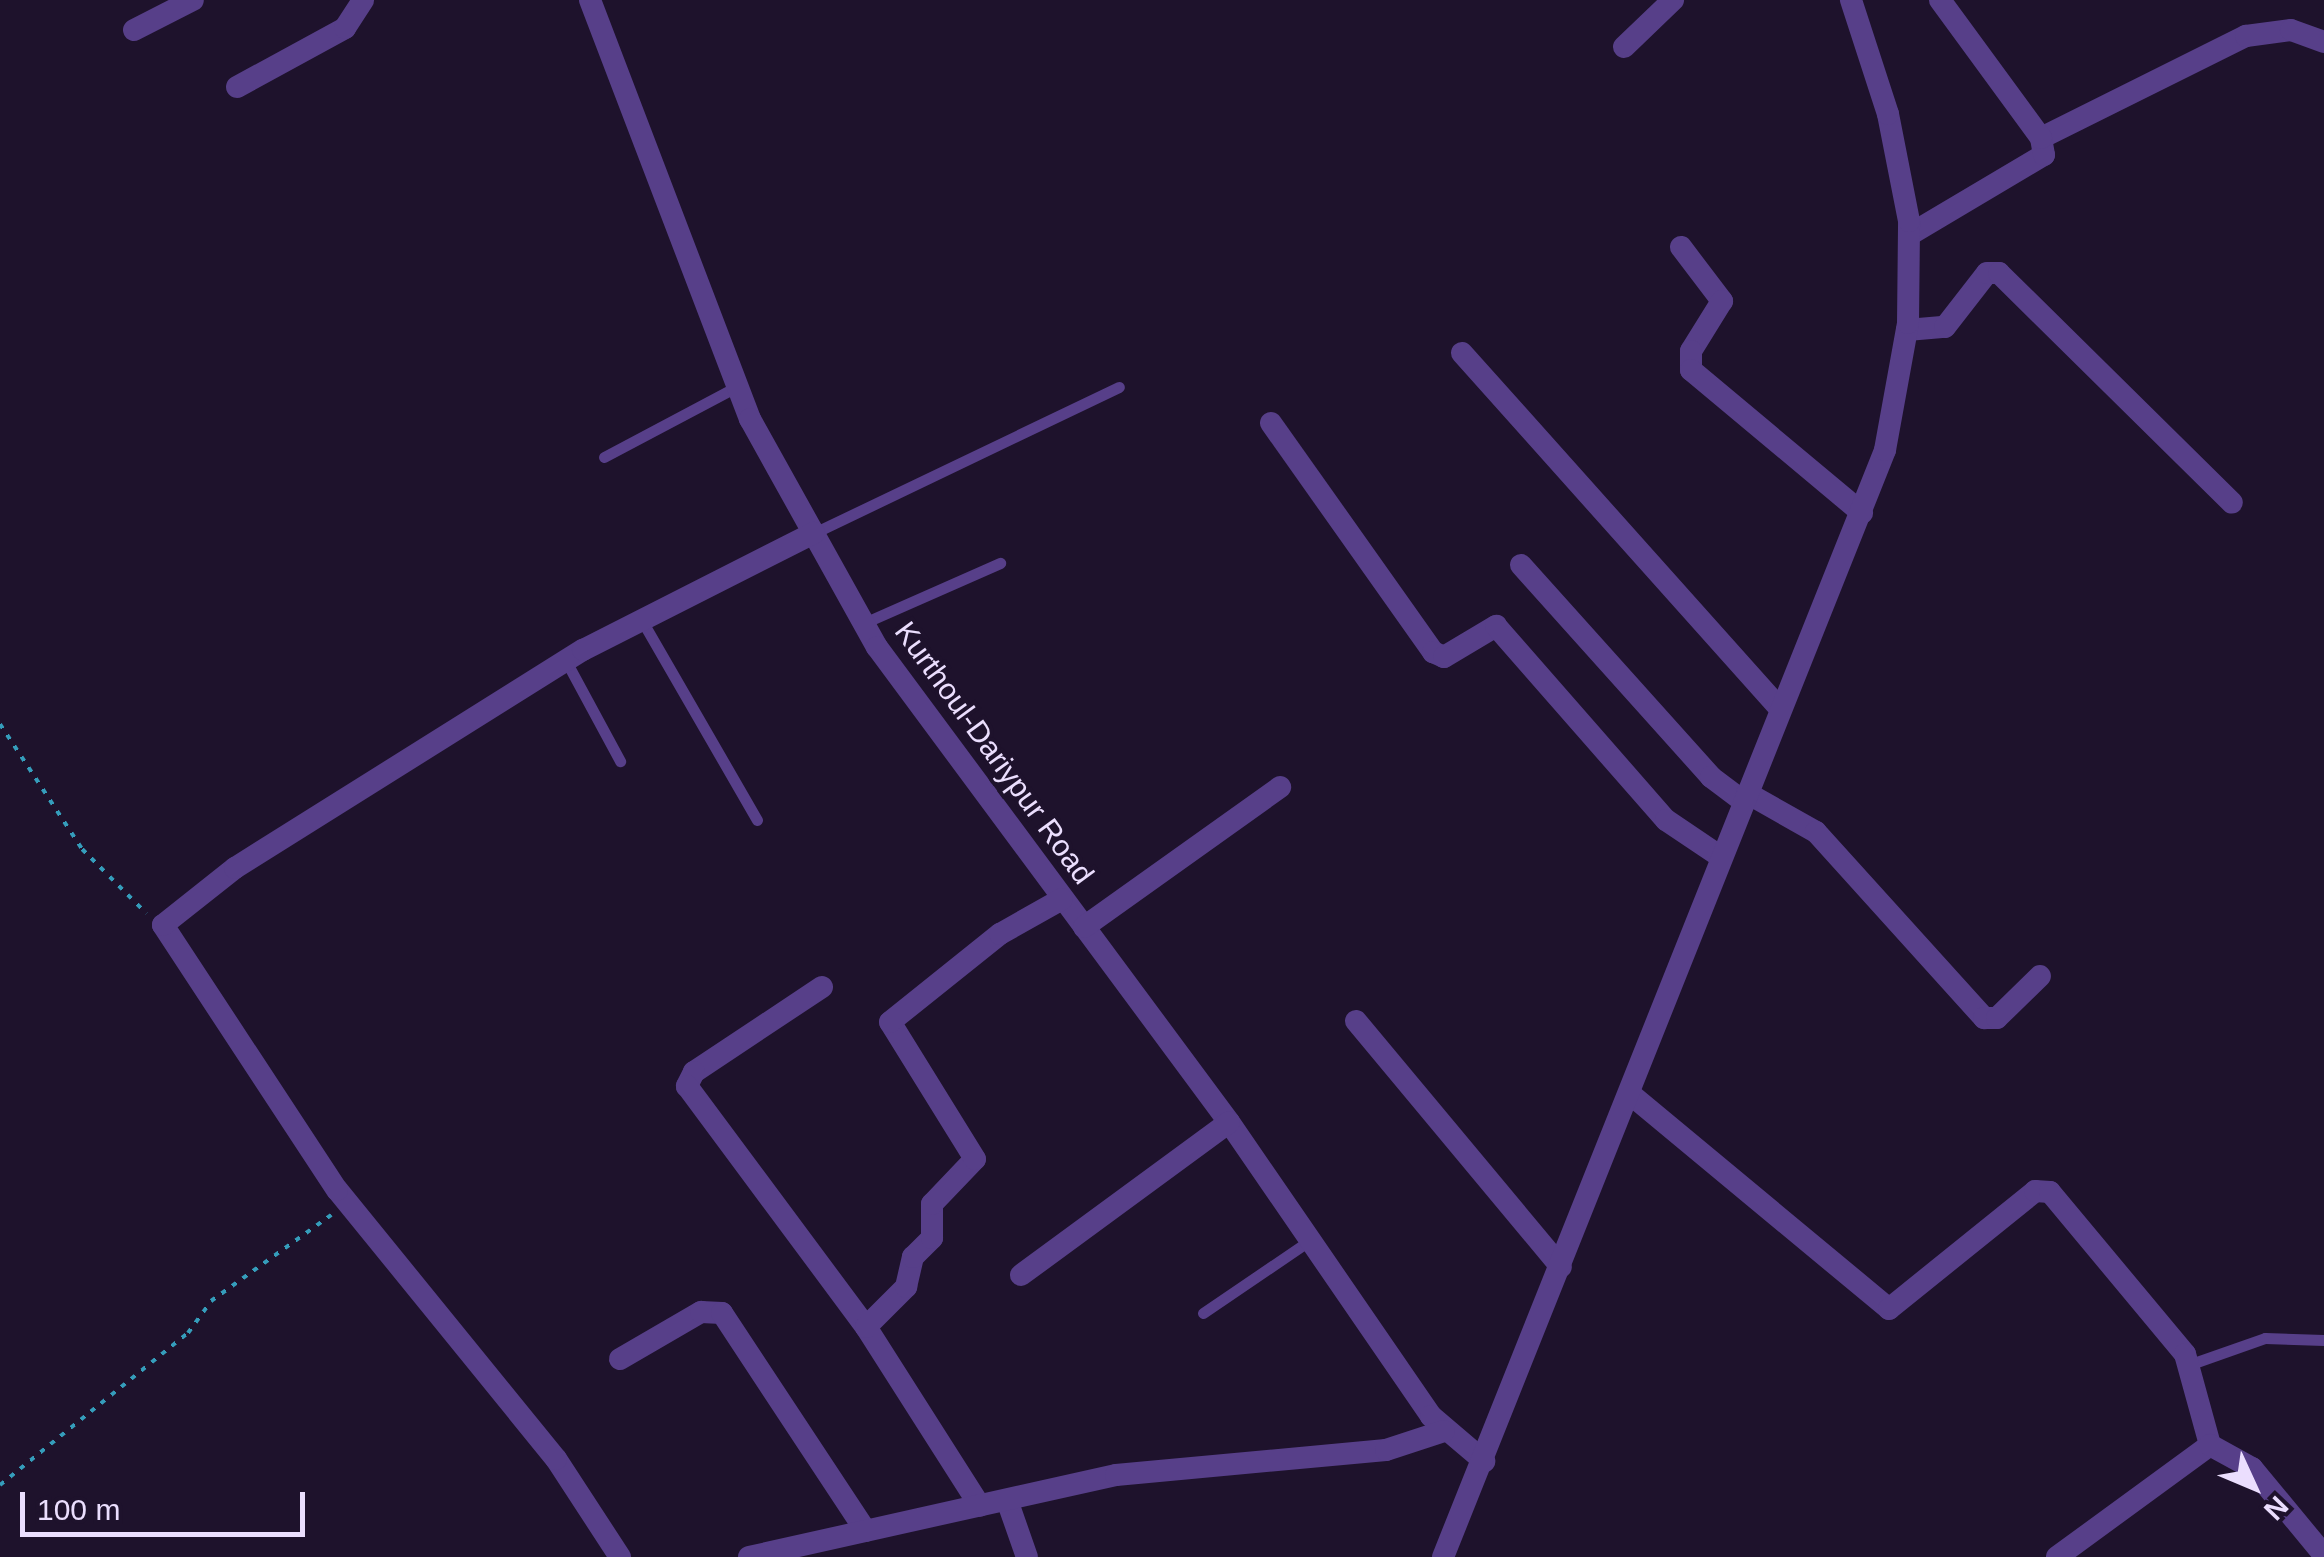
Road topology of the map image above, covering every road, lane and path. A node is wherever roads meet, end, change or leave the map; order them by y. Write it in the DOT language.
graph roads {
  1 [pos="193,0"];
  2 [pos="363,0"];
  3 [pos="590,0"];
  4 [pos="1673,0"];
  5 [pos="1851,0"];
  6 [pos="1940,0"];
  7 [pos="134,30"];
  8 [pos="2324,42"];
  9 [pos="1624,46"];
  10 [pos="237,87"];
  11 [pos="2041,138"];
  12 [pos="1910,234"];
  13 [pos="1680,247"];
  14 [pos="1907,330"];
  15 [pos="1462,353"];
  16 [pos="740,385"];
  17 [pos="1120,387"];
  18 [pos="1271,424"];
  19 [pos="604,456"];
  20 [pos="2232,503"];
  21 [pos="1862,513"];
  22 [pos="814,533"];
  23 [pos="1000,563"];
  24 [pos="1521,565"];
  25 [pos="641,620"];
  26 [pos="864,623"];
  27 [pos="566,661"];
  28 [pos="1780,709"];
  29 [pos="0,724"];
  30 [pos="620,760"];
  31 [pos="1280,787"];
  32 [pos="1745,797"];
  33 [pos="757,820"];
  34 [pos="1722,857"];
  35 [pos="1062,899"];
  36 [pos="1084,927"];
  37 [pos="163,930"];
  38 [pos="2040,976"];
  39 [pos="822,987"];
  40 [pos="1356,1022"];
  41 [pos="1629,1093"];
  42 [pos="1230,1122"];
  43 [pos="347,1204"];
  44 [pos="1312,1239"];
  45 [pos="1562,1268"];
  46 [pos="1021,1274"];
  47 [pos="1203,1312"];
  48 [pos="866,1327"];
  49 [pos="2324,1340"];
  50 [pos="620,1359"];
  51 [pos="2190,1364"];
  52 [pos="1444,1431"];
  53 [pos="2210,1445"];
  54 [pos="1484,1461"];
  55 [pos="0,1485"];
  56 [pos="1007,1500"];
  57 [pos="980,1506"];
  58 [pos="866,1531"];
  59 [pos="2324,1555"];
  60 [pos="620,1557"];
  61 [pos="749,1557"];
  62 [pos="1027,1557"];
  63 [pos="1443,1557"];
  64 [pos="2057,1557"];
  1 -- 7 [label="street"];
  2 -- 10 [label="street"];
  3 -- 16 [label="street, Kurthoul-Dariypur Road"];
  4 -- 9 [label="street"];
  5 -- 12 [label="street"];
  6 -- 11 [label="street"];
  8 -- 11 [label="street"];
  11 -- 12 [label="street"];
  12 -- 14 [label="street"];
  13 -- 21 [label="street"];
  14 -- 20 [label="street"];
  14 -- 21 [label="street"];
  15 -- 28 [label="street"];
  16 -- 19 [label="lane"];
  16 -- 22 [label="street, Kurthoul-Dariypur Road"];
  17 -- 22 [label="lane"];
  18 -- 34 [label="street"];
  21 -- 28 [label="street"];
  22 -- 25 [label="street"];
  22 -- 26 [label="street, Kurthoul-Dariypur Road"];
  23 -- 26 [label="lane"];
  24 -- 32 [label="street"];
  25 -- 27 [label="street"];
  25 -- 33 [label="lane"];
  26 -- 35 [label="street, Kurthoul-Dariypur Road"];
  27 -- 30 [label="lane"];
  27 -- 37 [label="street"];
  28 -- 32 [label="street"];
  29 -- 37 [label="path"];
  31 -- 36 [label="street"];
  32 -- 34 [label="street"];
  32 -- 38 [label="street"];
  34 -- 41 [label="street"];
  35 -- 36 [label="street, Kurthoul-Dariypur Road"];
  35 -- 48 [label="street"];
  36 -- 42 [label="street, Kurthoul-Dariypur Road"];
  37 -- 43 [label="street"];
  39 -- 48 [label="street"];
  40 -- 45 [label="street"];
  41 -- 45 [label="street"];
  41 -- 51 [label="street"];
  42 -- 44 [label="street, Kurthoul-Dariypur Road"];
  42 -- 46 [label="street"];
  43 -- 55 [label="path"];
  43 -- 60 [label="street"];
  44 -- 47 [label="lane"];
  44 -- 52 [label="street, Kurthoul-Dariypur Road"];
  45 -- 54 [label="street"];
  48 -- 57 [label="street"];
  49 -- 51 [label="lane"];
  50 -- 58 [label="street"];
  51 -- 53 [label="street"];
  52 -- 54 [label="street, Kurthoul-Dariypur Road"];
  52 -- 56 [label="street"];
  53 -- 59 [label="street"];
  53 -- 64 [label="street"];
  54 -- 63 [label="street"];
  56 -- 57 [label="street"];
  56 -- 62 [label="street"];
  57 -- 58 [label="street"];
  58 -- 61 [label="street"];
}
